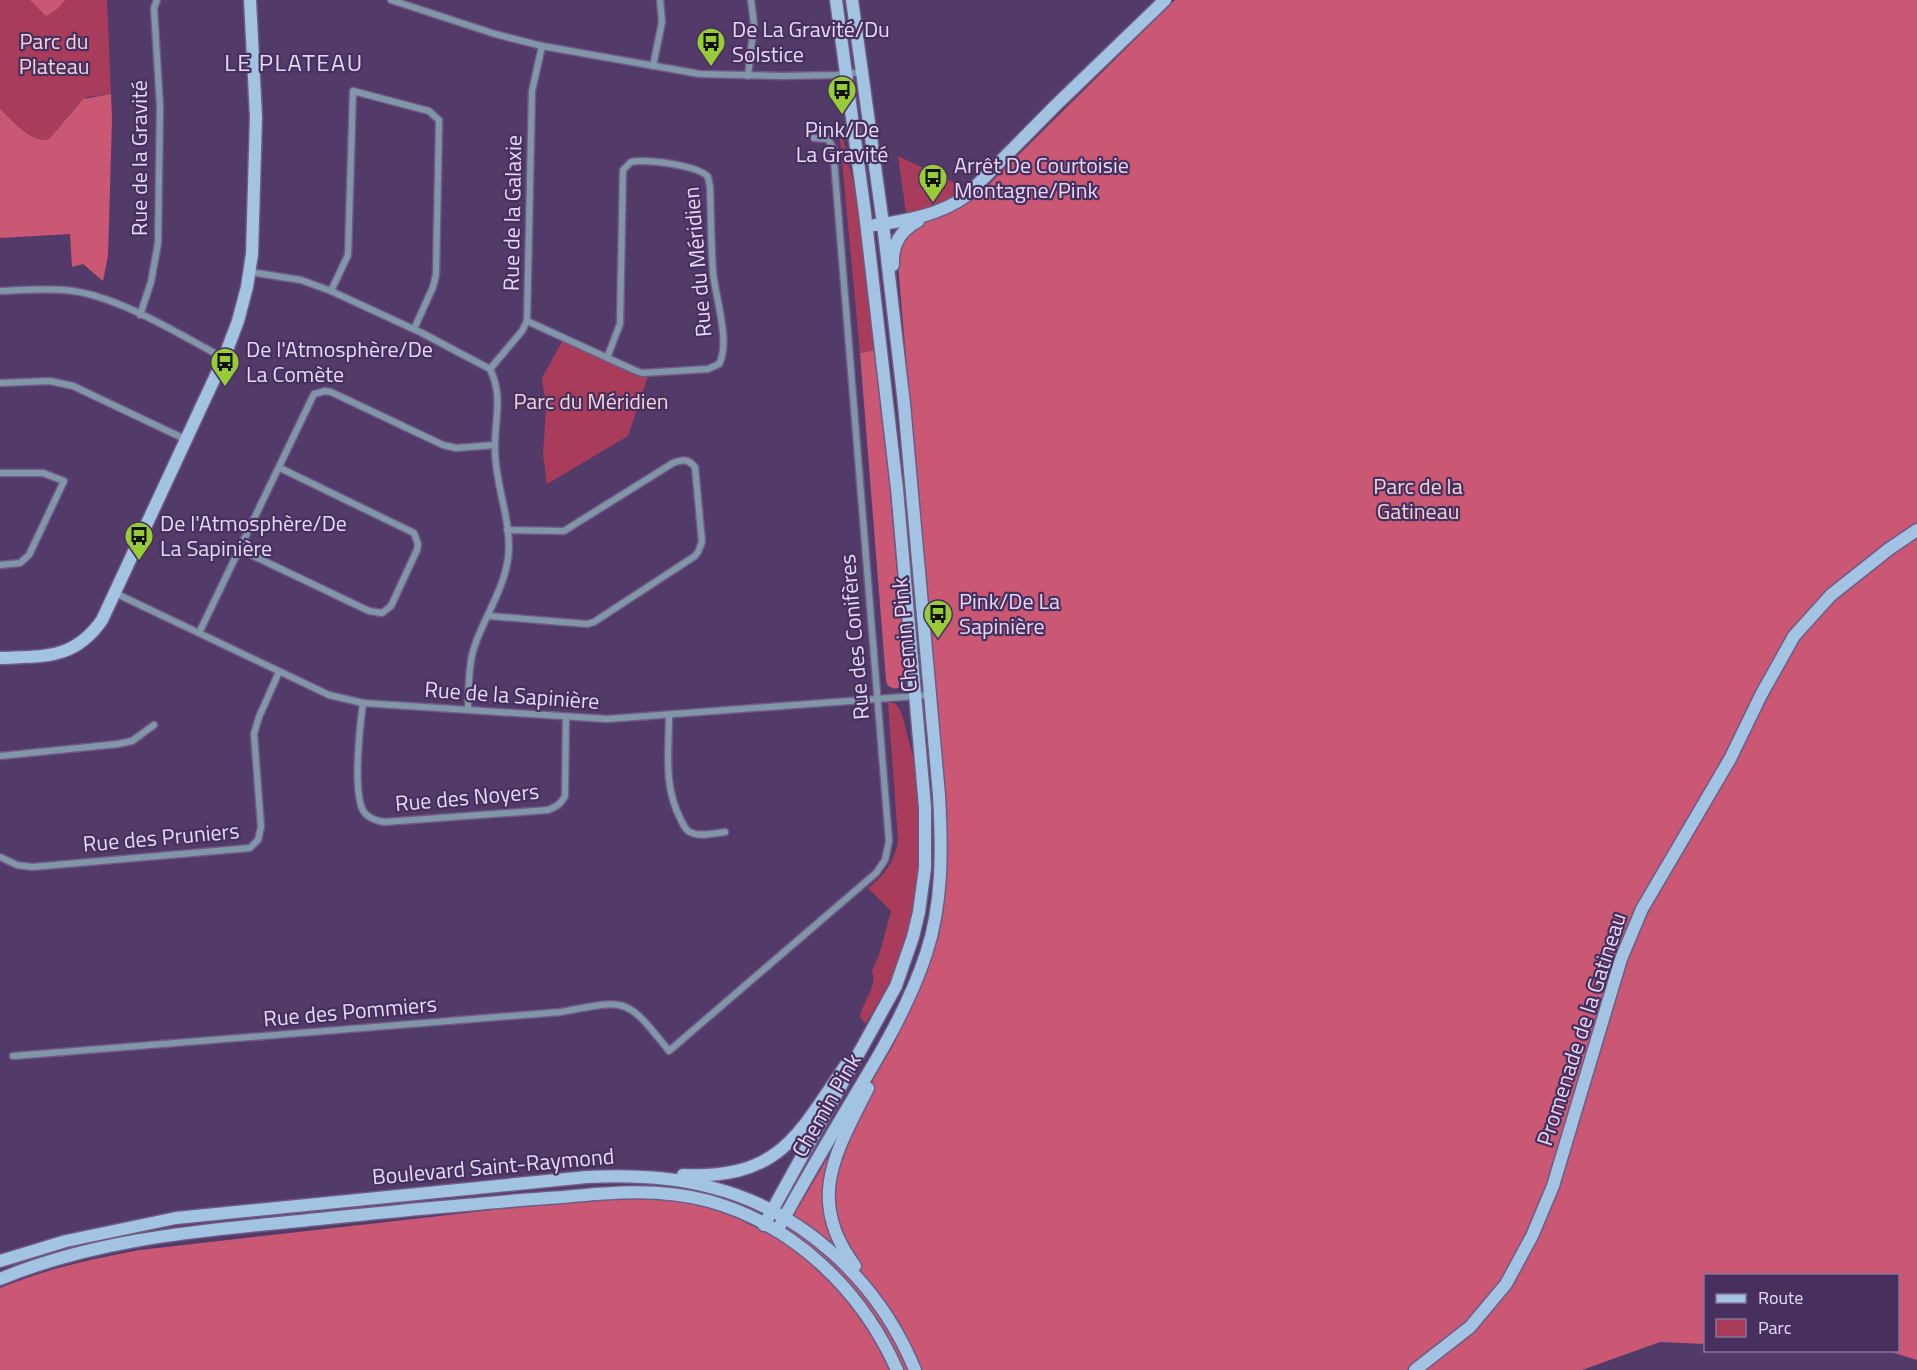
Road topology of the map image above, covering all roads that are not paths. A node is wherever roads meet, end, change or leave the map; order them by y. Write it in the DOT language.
graph roads {
  1 [pos="157,0"];
  2 [pos="250,0"];
  3 [pos="391,0"];
  4 [pos="660,0"];
  5 [pos="751,0"];
  6 [pos="836,0"];
  7 [pos="852,0"];
  8 [pos="1165,0"];
  9 [pos="542,46"];
  10 [pos="653,66"];
  11 [pos="862,72"];
  12 [pos="847,74"];
  13 [pos="748,76"];
  14 [pos="813,138"];
  15 [pos="933,213"];
  16 [pos="883,224"];
  17 [pos="867,226"];
  18 [pos="250,272"];
  19 [pos="0,291"];
  20 [pos="331,291"];
  21 [pos="140,315"];
  22 [pos="527,321"];
  23 [pos="414,329"];
  24 [pos="224,357"];
  25 [pos="607,358"];
  26 [pos="490,369"];
  27 [pos="0,382"];
  28 [pos="904,404"];
  29 [pos="187,440"];
  30 [pos="495,445"];
  31 [pos="280,468"];
  32 [pos="0,474"];
  33 [pos="507,530"];
  34 [pos="1917,530"];
  35 [pos="241,550"];
  36 [pos="0,565"];
  37 [pos="114,593"];
  38 [pos="489,616"];
  39 [pos="199,633"];
  40 [pos="0,658"];
  41 [pos="279,672"];
  42 [pos="930,695"];
  43 [pos="914,696"];
  44 [pos="877,700"];
  45 [pos="363,703"];
  46 [pos="468,709"];
  47 [pos="669,715"];
  48 [pos="566,717"];
  49 [pos="154,725"];
  50 [pos="0,756"];
  51 [pos="725,832"];
  52 [pos="0,857"];
  53 [pos="873,1031"];
  54 [pos="891,1034"];
  55 [pos="669,1051"];
  56 [pos="13,1056"];
  57 [pos="621,1175"];
  58 [pos="771,1211"];
  59 [pos="784,1218"];
  60 [pos="764,1225"];
  61 [pos="777,1231"];
  62 [pos="0,1261"];
  63 [pos="0,1279"];
  64 [pos="877,1300"];
  65 [pos="897,1370"];
  66 [pos="915,1370"];
  67 [pos="1415,1370"];
  1 -- 21 [label="street, Rue de la Gravité"];
  2 -- 18 [label="main road"];
  3 -- 9 [label="street"];
  4 -- 10 [label="street"];
  5 -- 13 [label="street"];
  6 -- 12 [label="main road, Chemin Pink"];
  7 -- 11 [label="main road, Chemin Pink"];
  8 -- 15 [label="main road"];
  9 -- 10 [label="street"];
  9 -- 22 [label="street, Rue de la Galaxie"];
  10 -- 13 [label="street"];
  11 -- 12 [label="street"];
  11 -- 16 [label="main road, Chemin Pink"];
  12 -- 13 [label="street"];
  12 -- 17 [label="main road, Chemin Pink"];
  14 -- 44 [label="street, Rue des Conifères"];
  15 -- 16 [label="main road"];
  15 -- 28 [label="main road"];
  16 -- 17 [label="main road"];
  16 -- 28 [label="main road, Chemin Pink"];
  17 -- 43 [label="main road, Chemin Pink"];
  18 -- 20 [label="street"];
  18 -- 24 [label="main road"];
  19 -- 21 [label="street"];
  20 -- 23 [label="street"];
  20 -- 23 [label="street"];
  21 -- 24 [label="street"];
  22 -- 25 [label="street, Rue du Méridien"];
  22 -- 26 [label="street, Rue de la Galaxie"];
  23 -- 26 [label="street"];
  24 -- 29 [label="main road"];
  25 -- 25 [label="street, Rue du Méridien"];
  26 -- 30 [label="street"];
  27 -- 29 [label="street"];
  28 -- 42 [label="main road, Chemin Pink"];
  29 -- 37 [label="main road"];
  30 -- 31 [label="street"];
  30 -- 33 [label="street"];
  31 -- 35 [label="street"];
  31 -- 35 [label="street"];
  32 -- 36 [label="street"];
  33 -- 38 [label="street"];
  33 -- 38 [label="street"];
  34 -- 67 [label="main road, Promenade de la Gatineau"];
  35 -- 39 [label="street"];
  37 -- 39 [label="street, Rue de la Sapinière"];
  37 -- 40 [label="main road"];
  38 -- 46 [label="street"];
  39 -- 41 [label="street, Rue de la Sapinière"];
  41 -- 45 [label="street, Rue de la Sapinière"];
  41 -- 52 [label="street, Rue des Pruniers"];
  42 -- 43 [label="street, Rue de la Sapinière"];
  42 -- 54 [label="main road, Chemin Pink"];
  43 -- 44 [label="street, Rue de la Sapinière"];
  43 -- 53 [label="main road, Chemin Pink"];
  44 -- 47 [label="street, Rue de la Sapinière"];
  44 -- 55 [label="street, Rue des Conifères"];
  45 -- 46 [label="street, Rue de la Sapinière"];
  45 -- 48 [label="street, Rue des Noyers"];
  46 -- 48 [label="street, Rue de la Sapinière"];
  47 -- 48 [label="street, Rue de la Sapinière"];
  47 -- 51 [label="street"];
  49 -- 50 [label="street"];
  53 -- 57 [label="main road"];
  53 -- 58 [label="main road, Chemin Pink"];
  54 -- 59 [label="main road, Chemin Pink"];
  54 -- 64 [label="main road"];
  55 -- 56 [label="street, Rue des Pommiers"];
  57 -- 58 [label="main road, Boulevard Saint-Raymond"];
  57 -- 62 [label="main road, Boulevard Saint-Raymond"];
  58 -- 59 [label="main road, Boulevard Saint-Raymond"];
  58 -- 60 [label="main road, Chemin Pink"];
  59 -- 61 [label="main road, Chemin Pink"];
  59 -- 64 [label="main road, Boulevard Saint-Raymond"];
  60 -- 61 [label="main road, Boulevard Saint-Raymond"];
  60 -- 63 [label="main road, Boulevard Saint-Raymond"];
  61 -- 65 [label="main road, Boulevard Saint-Raymond"];
  64 -- 66 [label="main road, Boulevard Saint-Raymond"];
}
